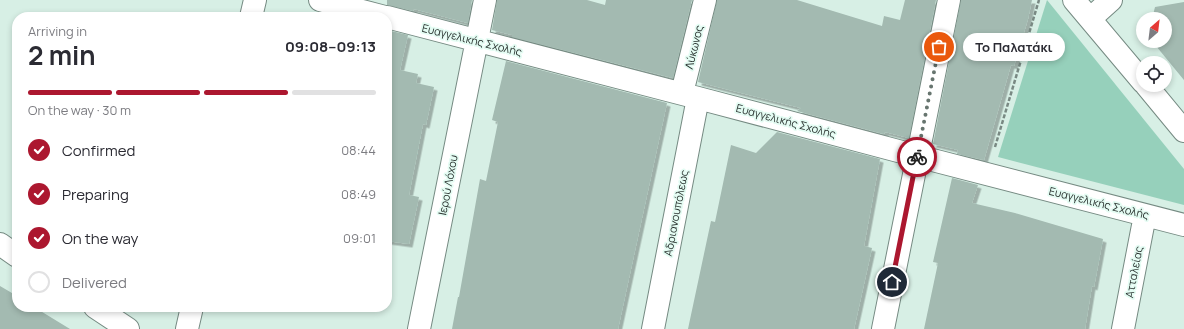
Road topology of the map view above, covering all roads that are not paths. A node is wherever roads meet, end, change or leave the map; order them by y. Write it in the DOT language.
graph roads {
  1 [pos="255,0"];
  2 [pos="320,0"];
  3 [pos="485,0"];
  4 [pos="705,0"];
  5 [pos="949,0"];
  6 [pos="1074,0"];
  7 [pos="1111,0"];
  8 [pos="253,12"];
  9 [pos="367,12"];
  10 [pos="1091,18"];
  11 [pos="392,19"];
  12 [pos="476,41"];
  13 [pos="1136,73"];
  14 [pos="1152,92"];
  15 [pos="690,95"];
  16 [pos="1184,131"];
  17 [pos="917,156"];
  18 [pos="1145,215"];
  19 [pos="1184,225"];
  20 [pos="0,244"];
  21 [pos="12,252"];
  22 [pos="102,312"];
  23 [pos="191,312"];
  24 [pos="128,329"];
  25 [pos="187,329"];
  26 [pos="419,329"];
  27 [pos="653,329"];
  28 [pos="883,329"];
  29 [pos="1123,329"];
  1 -- 8 [label="street"];
  2 -- 9 [label="street, Ευαγγελικής Σχολής"];
  3 -- 12 [label="street, Ιερού Λόχου"];
  4 -- 15 [label="street, Λύκωνος"];
  5 -- 17 [label="street"];
  6 -- 10 [label="street"];
  7 -- 10 [label="street"];
  10 -- 13 [label="street"];
  11 -- 12 [label="street, Ευαγγελικής Σχολής"];
  12 -- 15 [label="street, Ευαγγελικής Σχολής"];
  12 -- 26 [label="street, Ιερού Λόχου"];
  14 -- 16 [label="street"];
  15 -- 17 [label="street, Ευαγγελικής Σχολής"];
  15 -- 27 [label="street, Αδριανουπόλεως"];
  17 -- 18 [label="street, Ευαγγελικής Σχολής"];
  17 -- 28 [label="street"];
  18 -- 19 [label="street, Ευαγγελικής Σχολής"];
  18 -- 29 [label="street, Ατταλείας"];
  20 -- 21 [label="street"];
  22 -- 24 [label="street"];
  23 -- 25 [label="street"];
}
